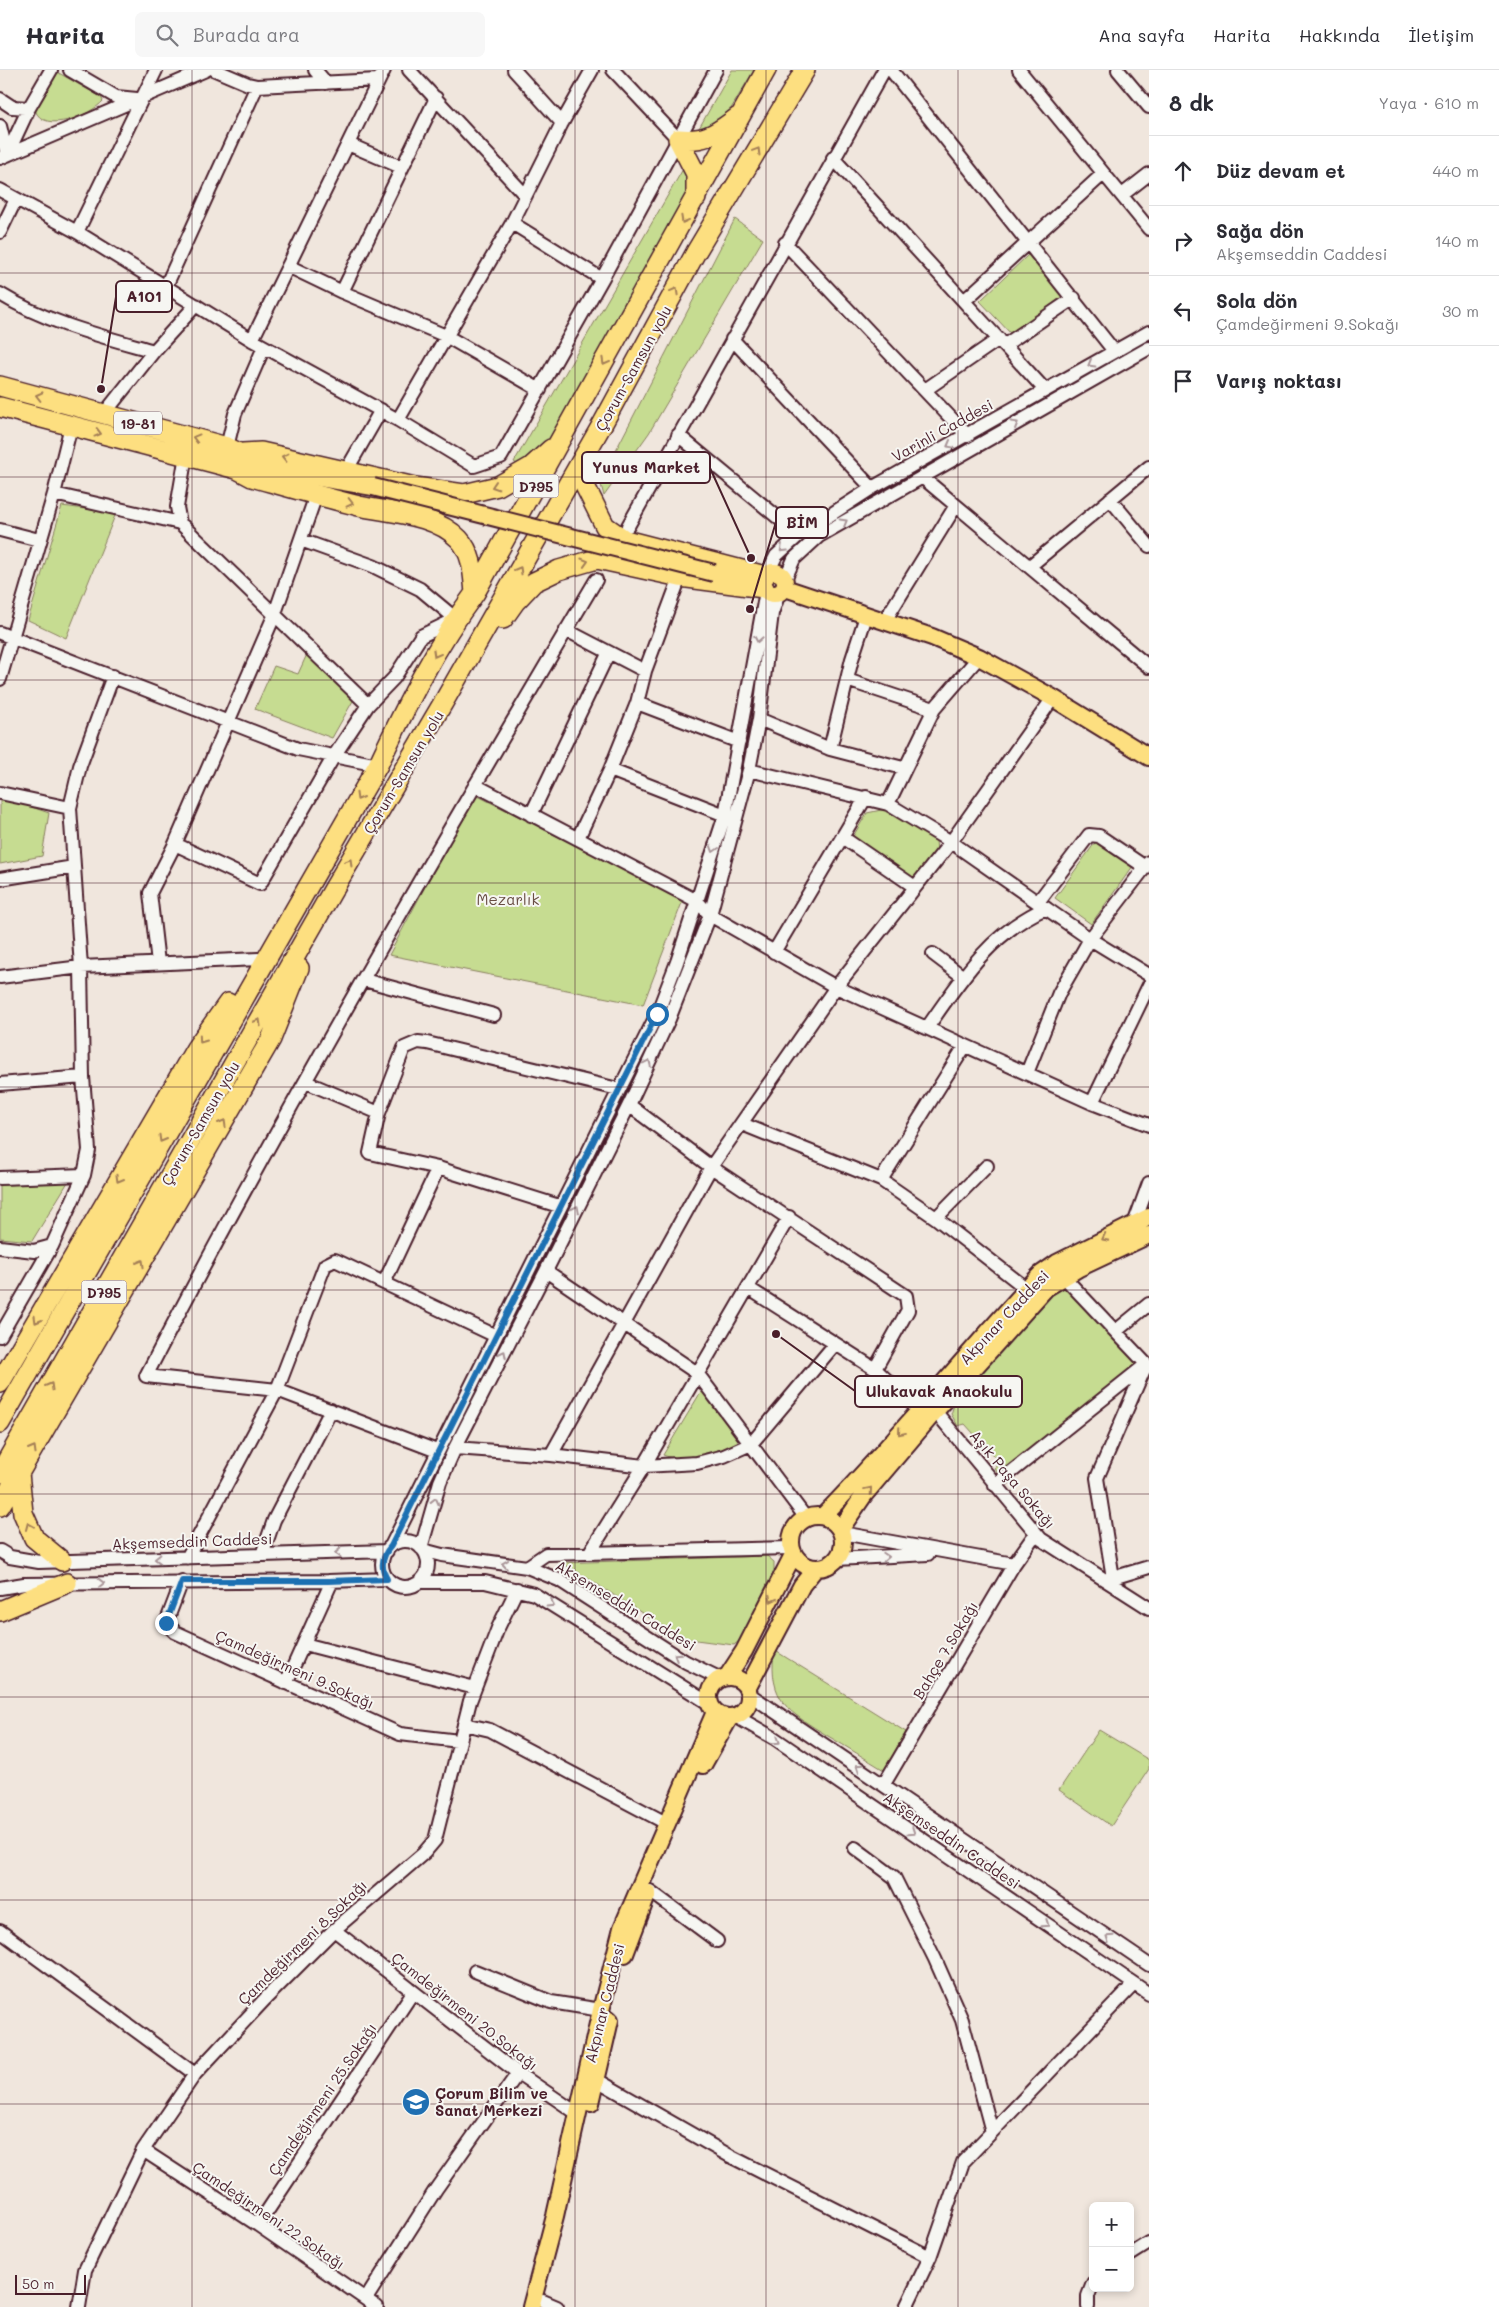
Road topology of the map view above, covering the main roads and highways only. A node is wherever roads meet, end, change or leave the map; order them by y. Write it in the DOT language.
graph roads {
  1 [pos="766,70"];
  2 [pos="805,70"];
  3 [pos="743,114"];
  4 [pos="696,199"];
  5 [pos="0,386"];
  6 [pos="0,407"];
  7 [pos="603,423"];
  8 [pos="563,438"];
  9 [pos="236,456"];
  10 [pos="273,470"];
  11 [pos="772,584"];
  12 [pos="476,593"];
  13 [pos="443,703"];
  14 [pos="1147,751"];
  15 [pos="300,899"];
  16 [pos="325,904"];
  17 [pos="1142,1220"];
  18 [pos="1149,1235"];
  19 [pos="0,1383"];
  20 [pos="927,1411"];
  21 [pos="0,1423"];
  22 [pos="20,1473"];
  23 [pos="0,1474"];
  24 [pos="0,1506"];
  25 [pos="823,1516"];
  26 [pos="841,1531"];
  27 [pos="792,1551"];
  28 [pos="62,1561"];
  29 [pos="815,1569"];
  30 [pos="67,1583"];
  31 [pos="0,1611"];
  32 [pos="724,1678"];
  33 [pos="748,1691"];
  34 [pos="722,1712"];
  35 [pos="543,2306"];
  1 -- 3 [label="highway, Çorum-Samsun yolu / D795"];
  7 -- 2 [label="highway, Çorum-Samsun yolu / D795, one-way"];
  3 -- 4 [label="highway, Çorum-Samsun yolu / D795"];
  3 -- 4 [label="highway"];
  4 -- 8 [label="highway, Çorum-Samsun yolu / D795, one-way"];
  9 -- 5 [label="highway, 19-81, one-way"];
  6 -- 9 [label="highway, 19-81, one-way"];
  7 -- 11 [label="highway"];
  13 -- 7 [label="highway, Çorum-Samsun yolu / D795, one-way"];
  8 -- 9 [label="highway, one-way"];
  8 -- 12 [label="highway, Çorum-Samsun yolu / D795"];
  9 -- 10 [label="highway, 19-81"];
  9 -- 12 [label="highway, one-way"];
  10 -- 11 [label="main road, bridge"];
  13 -- 11 [label="highway, one-way"];
  11 -- 14 [label="main road"];
  12 -- 15 [label="highway, Çorum-Samsun yolu / D795, one-way"];
  16 -- 13 [label="highway, Çorum-Samsun yolu / D795, one-way"];
  15 -- 19 [label="highway, one-way"];
  15 -- 21 [label="highway, Çorum-Samsun yolu / D795, one-way"];
  22 -- 16 [label="highway, one-way"];
  23 -- 16 [label="highway, Çorum-Samsun yolu / D795, one-way"];
  17 -- 20 [label="main road, Akpınar Caddesi, one-way"];
  18 -- 20 [label="main road, Akpınar Caddesi"];
  20 -- 25 [label="main road, Akpınar Caddesi, one-way"];
  26 -- 20 [label="main road, Akpınar Caddesi, one-way"];
  22 -- 24 [label="highway"];
  28 -- 22 [label="highway, one-way"];
  25 -- 26 [label="main road"];
  25 -- 27 [label="main road"];
  26 -- 29 [label="main road"];
  27 -- 29 [label="main road"];
  27 -- 32 [label="main road, one-way"];
  29 -- 33 [label="main road"];
  30 -- 31 [label="highway"];
  32 -- 33 [label="main road"];
  32 -- 34 [label="main road"];
  33 -- 34 [label="main road"];
  34 -- 35 [label="main road, Akpınar Caddesi"];
  34 -- 35 [label="main road, Akpınar Caddesi"];
}
